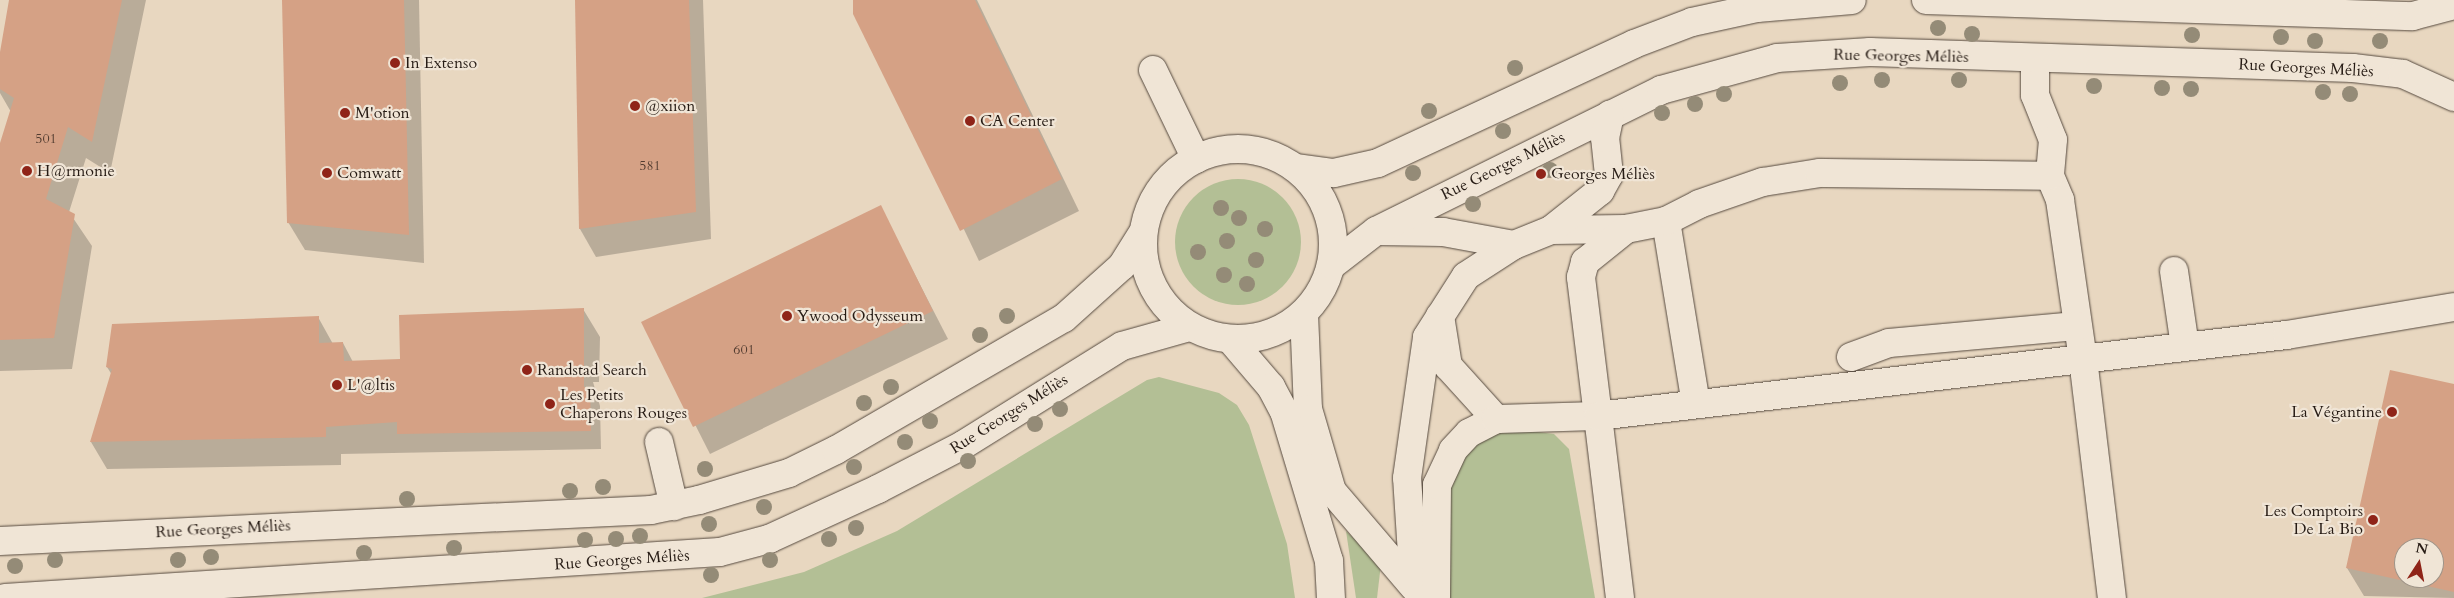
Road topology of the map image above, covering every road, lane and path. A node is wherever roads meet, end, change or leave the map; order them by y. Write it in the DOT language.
graph roads {
  1 [pos="1852,0"];
  2 [pos="1926,0"];
  3 [pos="2454,5"];
  4 [pos="2035,59"];
  5 [pos="1153,70"];
  6 [pos="2454,97"];
  7 [pos="1610,115"];
  8 [pos="1196,159"];
  9 [pos="1297,168"];
  10 [pos="2050,176"];
  11 [pos="1666,220"];
  12 [pos="1626,228"];
  13 [pos="1551,230"];
  14 [pos="1376,231"];
  15 [pos="1142,234"];
  16 [pos="1514,245"];
  17 [pos="1332,265"];
  18 [pos="2174,270"];
  19 [pos="2454,307"];
  20 [pos="1440,311"];
  21 [pos="1304,314"];
  22 [pos="2076,326"];
  23 [pos="1186,328"];
  24 [pos="1230,340"];
  25 [pos="2185,346"];
  26 [pos="1851,357"];
  27 [pos="2083,359"];
  28 [pos="1696,404"];
  29 [pos="1598,416"];
  30 [pos="1496,419"];
  31 [pos="659,442"];
  32 [pos="674,506"];
  33 [pos="0,542"];
  34 [pos="1421,594"];
  35 [pos="4,598"];
  36 [pos="1331,598"];
  37 [pos="1620,598"];
  38 [pos="2112,598"];
  1 -- 9 [label="street"];
  2 -- 3 [label="street"];
  4 -- 6 [label="street, Rue Georges Méliès"];
  4 -- 7 [label="street, Rue Georges Méliès"];
  4 -- 10 [label="street"];
  5 -- 8 [label="street"];
  7 -- 13 [label="street"];
  7 -- 14 [label="street, Rue Georges Méliès"];
  8 -- 9 [label="street"];
  8 -- 15 [label="street"];
  9 -- 17 [label="street"];
  10 -- 11 [label="street"];
  10 -- 22 [label="street"];
  11 -- 12 [label="street"];
  11 -- 28 [label="street"];
  12 -- 13 [label="street"];
  12 -- 29 [label="street"];
  13 -- 16 [label="street"];
  14 -- 16 [label="street"];
  14 -- 17 [label="street, Rue Georges Méliès"];
  15 -- 23 [label="street"];
  15 -- 32 [label="street, Rue Georges Méliès"];
  16 -- 20 [label="street"];
  17 -- 21 [label="street"];
  18 -- 25 [label="street"];
  19 -- 25 [label="street"];
  20 -- 30 [label="street"];
  20 -- 34 [label="street"];
  21 -- 24 [label="street"];
  21 -- 34 [label="street"];
  22 -- 26 [label="street"];
  22 -- 27 [label="street"];
  23 -- 24 [label="street"];
  23 -- 35 [label="street, Rue Georges Méliès"];
  24 -- 36 [label="street"];
  25 -- 27 [label="street"];
  27 -- 28 [label="street"];
  27 -- 38 [label="street"];
  28 -- 29 [label="street"];
  29 -- 30 [label="street"];
  29 -- 37 [label="street"];
  30 -- 34 [label="street"];
  31 -- 32 [label="street"];
  32 -- 33 [label="street, Rue Georges Méliès"];
}
